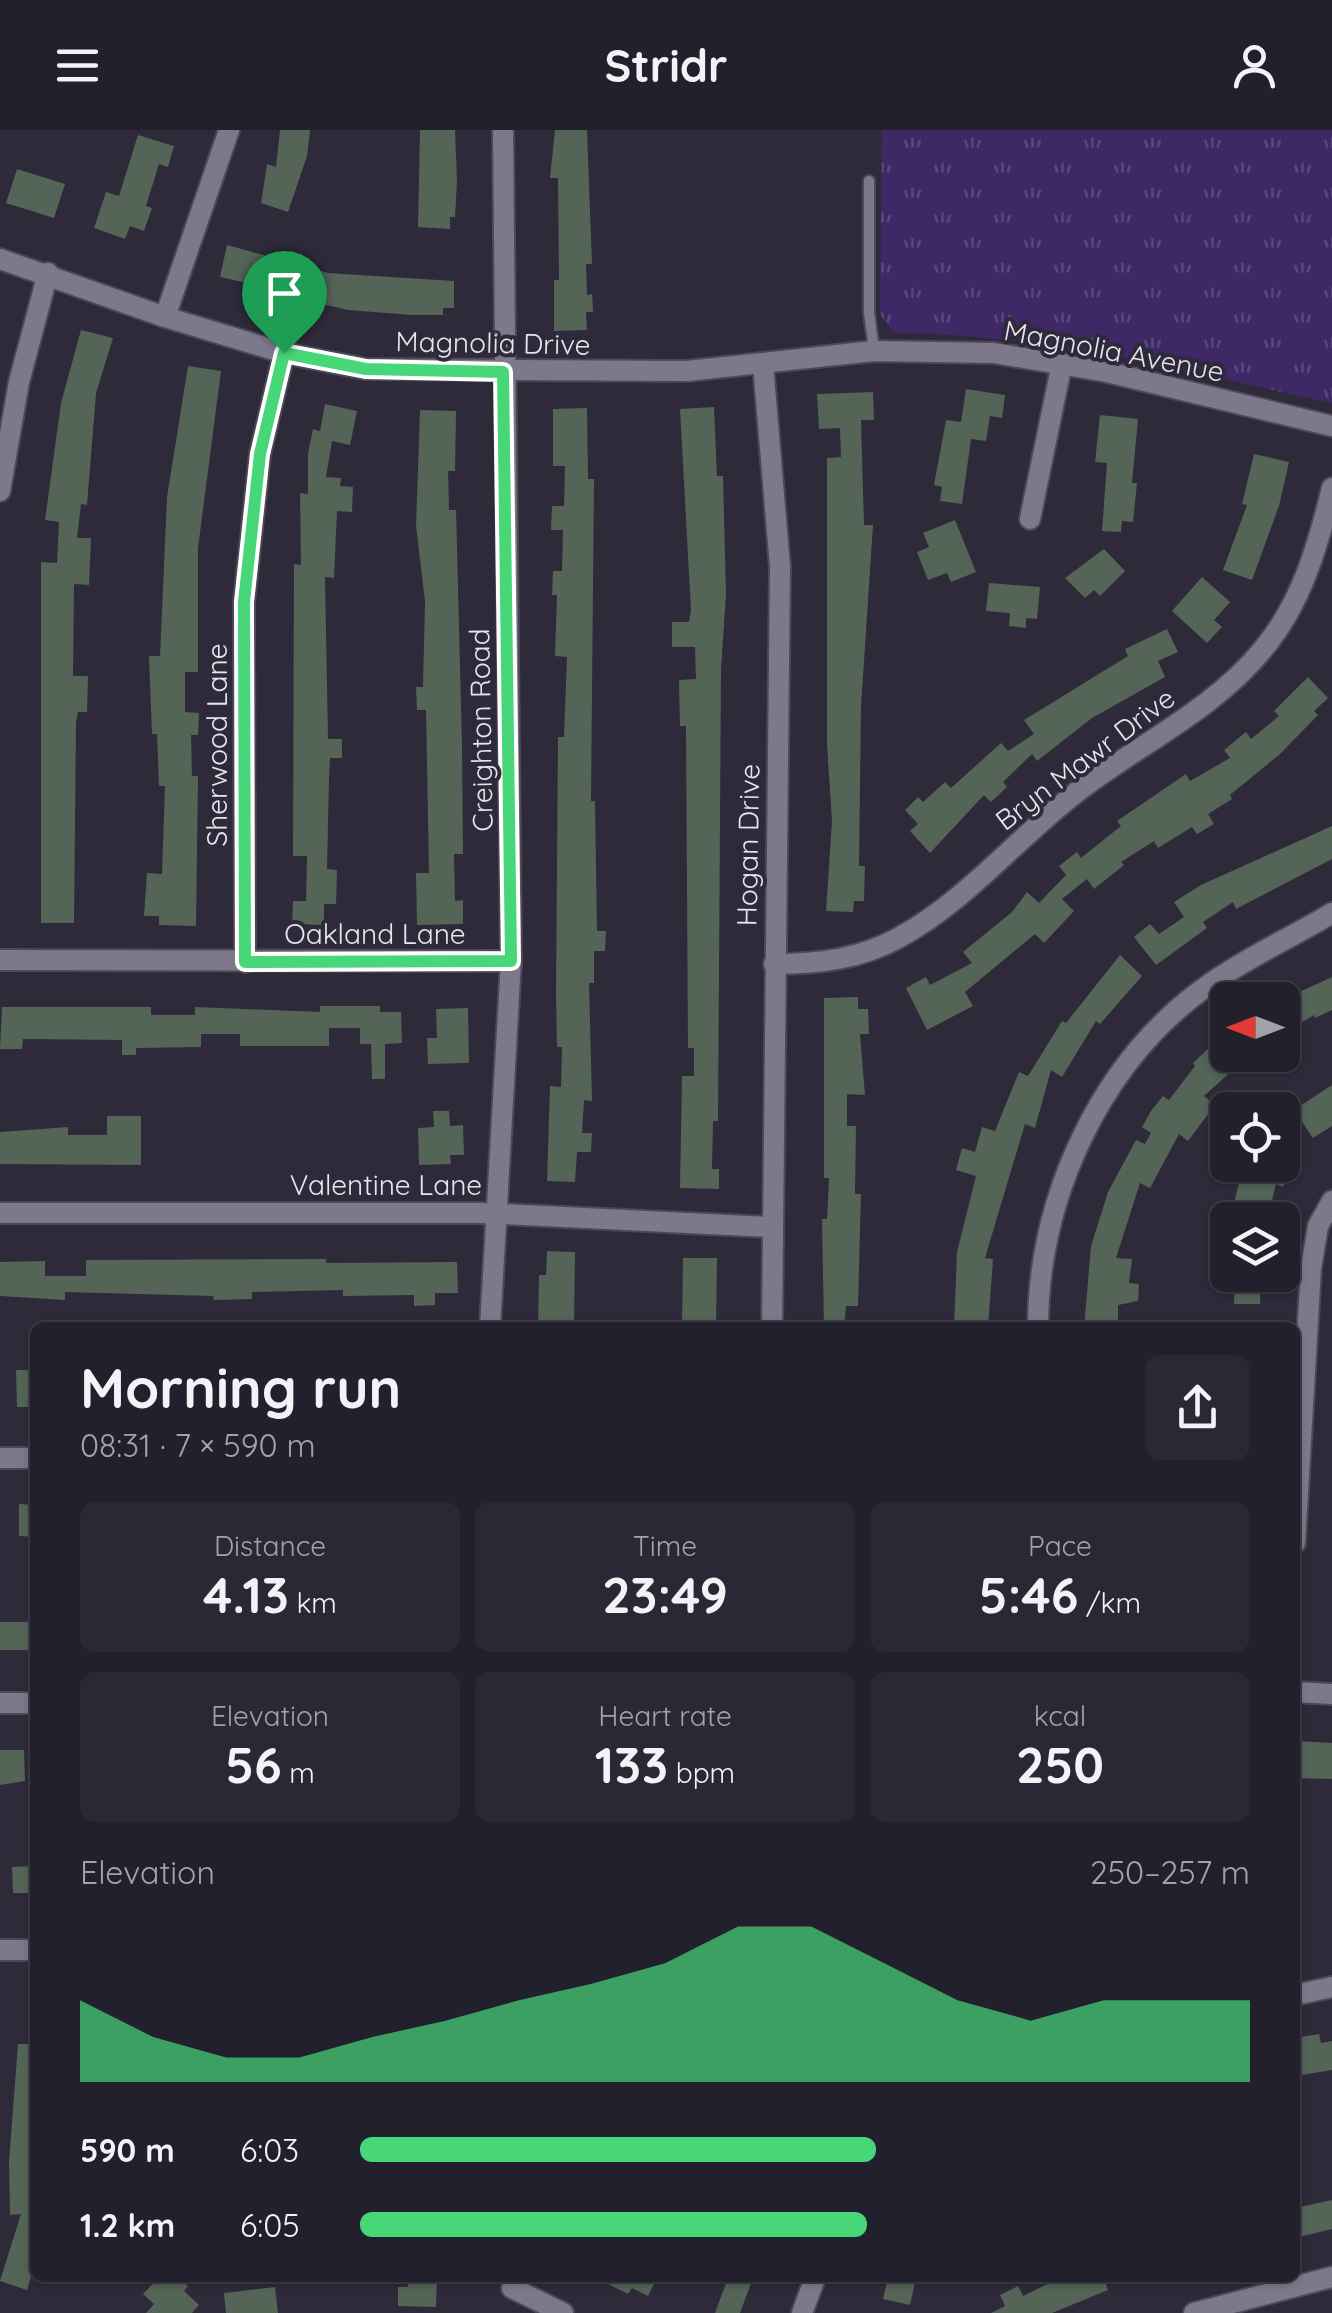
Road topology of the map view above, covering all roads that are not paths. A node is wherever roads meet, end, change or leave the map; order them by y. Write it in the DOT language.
graph roads {
  1 [pos="230,130"];
  2 [pos="503,130"];
  3 [pos="869,181"];
  4 [pos="0,259"];
  5 [pos="48,273"];
  6 [pos="165,317"];
  7 [pos="874,351"];
  8 [pos="284,353"];
  9 [pos="1062,363"];
  10 [pos="763,364"];
  11 [pos="503,372"];
  12 [pos="1332,426"];
  13 [pos="1332,488"];
  14 [pos="0,491"];
  15 [pos="1030,519"];
  16 [pos="1332,912"];
  17 [pos="0,960"];
  18 [pos="511,961"];
  19 [pos="245,962"];
  20 [pos="774,964"];
  21 [pos="1332,1202"];
  22 [pos="0,1213"];
  23 [pos="495,1213"];
  24 [pos="771,1227"];
  25 [pos="490,1322"];
  26 [pos="772,1322"];
  27 [pos="1038,1322"];
  28 [pos="1300,1457"];
  29 [pos="0,1458"];
  30 [pos="30,1458"];
  31 [pos="1300,1692"];
  32 [pos="1332,1694"];
  33 [pos="0,1703"];
  34 [pos="30,1704"];
  35 [pos="0,1950"];
  36 [pos="30,1950"];
  37 [pos="1332,1987"];
  38 [pos="1300,1994"];
  39 [pos="1332,2277"];
  40 [pos="814,2282"];
  41 [pos="512,2288"];
  42 [pos="563,2313"];
  43 [pos="802,2313"];
  44 [pos="1194,2313"];
  1 -- 6 [label="street"];
  2 -- 11 [label="street, Creighton Road"];
  3 -- 7 [label="lane"];
  4 -- 5 [label="street, Magnolia Drive"];
  5 -- 6 [label="street, Magnolia Drive"];
  5 -- 14 [label="street"];
  6 -- 8 [label="street, Magnolia Drive"];
  7 -- 9 [label="street, Magnolia Avenue"];
  7 -- 10 [label="street, Magnolia Avenue"];
  8 -- 11 [label="street, Magnolia Drive"];
  8 -- 19 [label="street, Sherwood Lane"];
  9 -- 12 [label="street, Magnolia Avenue"];
  9 -- 15 [label="street"];
  10 -- 11 [label="street, Magnolia Drive"];
  10 -- 20 [label="street, Hogan Drive"];
  11 -- 18 [label="street, Creighton Road"];
  13 -- 20 [label="street, Bryn Mawr Drive"];
  16 -- 27 [label="street"];
  17 -- 19 [label="street, Oakland Lane"];
  18 -- 19 [label="street, Oakland Lane"];
  18 -- 23 [label="street, Creighton Road"];
  20 -- 24 [label="street, Hogan Drive"];
  21 -- 28 [label="street"];
  22 -- 23 [label="street, Valentine Lane"];
  23 -- 24 [label="street, Valentine Lane"];
  23 -- 25 [label="street, Creighton Road"];
  24 -- 26 [label="street, Hogan Drive"];
  29 -- 30 [label="street"];
  31 -- 32 [label="street"];
  33 -- 34 [label="street"];
  35 -- 36 [label="street"];
  37 -- 38 [label="street"];
  39 -- 44 [label="street"];
  40 -- 43 [label="street"];
  41 -- 42 [label="street"];
}
